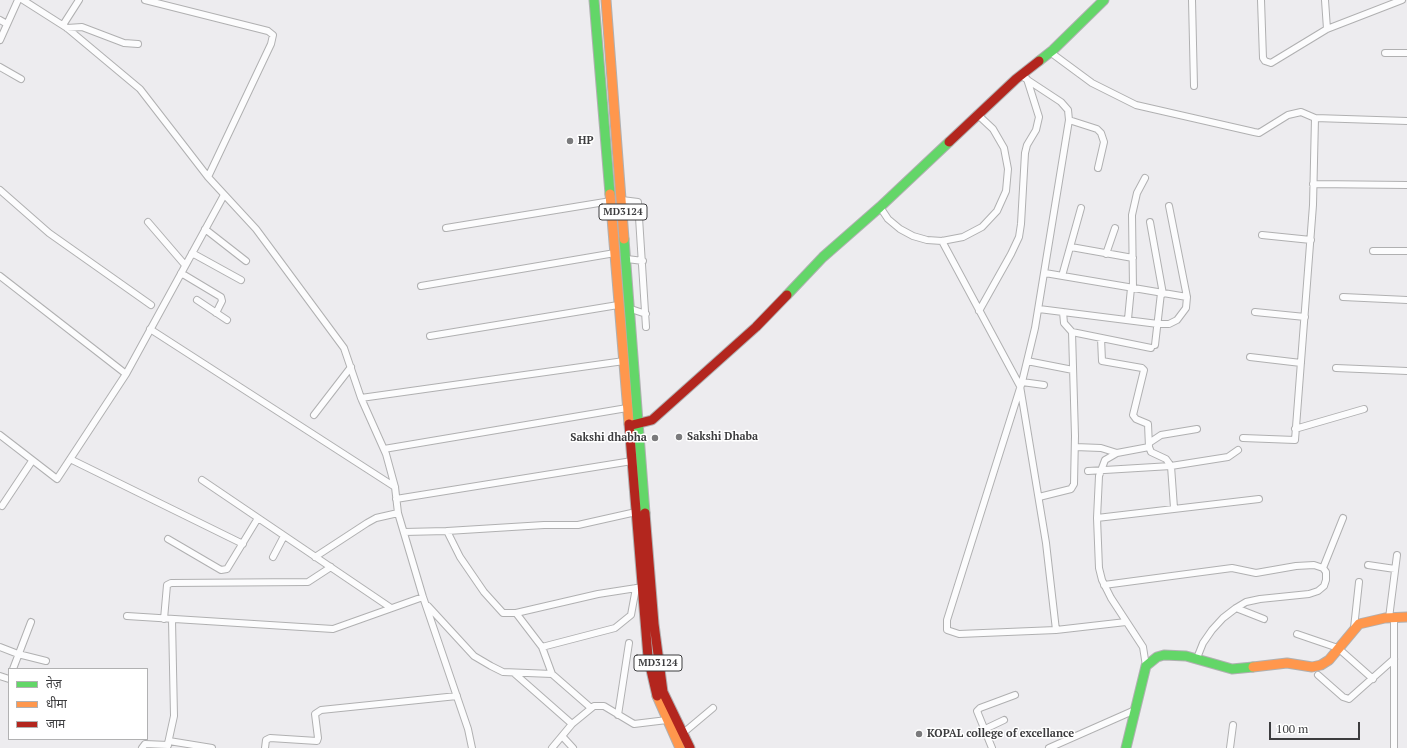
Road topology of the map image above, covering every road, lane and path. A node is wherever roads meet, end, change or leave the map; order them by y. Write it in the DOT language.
graph roads {
  1 [pos="18,0"];
  2 [pos="22,0"];
  3 [pos="79,0"];
  4 [pos="145,0"];
  5 [pos="594,0"];
  6 [pos="606,0"];
  7 [pos="1104,0"];
  8 [pos="1192,0"];
  9 [pos="1261,0"];
  10 [pos="1325,0"];
  11 [pos="1402,0"];
  12 [pos="0,20"];
  13 [pos="8,24"];
  14 [pos="65,27"];
  15 [pos="1327,29"];
  16 [pos="0,40"];
  17 [pos="138,44"];
  18 [pos="1384,53"];
  19 [pos="1407,53"];
  20 [pos="1046,55"];
  21 [pos="0,67"];
  22 [pos="1023,76"];
  23 [pos="21,79"];
  24 [pos="1194,86"];
  25 [pos="977,114"];
  26 [pos="1315,118"];
  27 [pos="1069,120"];
  28 [pos="1407,121"];
  29 [pos="1098,168"];
  30 [pos="208,177"];
  31 [pos="1145,178"];
  32 [pos="1313,184"];
  33 [pos="1407,185"];
  34 [pos="0,190"];
  35 [pos="224,195"];
  36 [pos="622,200"];
  37 [pos="611,201"];
  38 [pos="1169,206"];
  39 [pos="880,207"];
  40 [pos="1081,208"];
  41 [pos="148,222"];
  42 [pos="1150,222"];
  43 [pos="446,228"];
  44 [pos="1115,228"];
  45 [pos="204,230"];
  46 [pos="1262,235"];
  47 [pos="1311,240"];
  48 [pos="942,241"];
  49 [pos="1071,247"];
  50 [pos="1373,251"];
  51 [pos="1407,251"];
  52 [pos="192,253"];
  53 [pos="615,253"];
  54 [pos="1106,254"];
  55 [pos="1133,258"];
  56 [pos="626,259"];
  57 [pos="246,261"];
  58 [pos="643,261"];
  59 [pos="185,265"];
  60 [pos="628,271"];
  61 [pos="617,272"];
  62 [pos="181,273"];
  63 [pos="1045,274"];
  64 [pos="0,276"];
  65 [pos="1062,276"];
  66 [pos="241,280"];
  67 [pos="421,286"];
  68 [pos="1132,288"];
  69 [pos="1162,293"];
  70 [pos="1187,297"];
  71 [pos="1343,297"];
  72 [pos="197,300"];
  73 [pos="1407,300"];
  74 [pos="151,305"];
  75 [pos="618,305"];
  76 [pos="631,309"];
  77 [pos="1039,309"];
  78 [pos="980,311"];
  79 [pos="1063,312"];
  80 [pos="1255,312"];
  81 [pos="216,313"];
  82 [pos="646,314"];
  83 [pos="1305,317"];
  84 [pos="1128,319"];
  85 [pos="227,320"];
  86 [pos="1158,324"];
  87 [pos="646,327"];
  88 [pos="150,330"];
  89 [pos="1072,332"];
  90 [pos="430,336"];
  91 [pos="1101,338"];
  92 [pos="1250,357"];
  93 [pos="624,361"];
  94 [pos="1027,361"];
  95 [pos="1300,363"];
  96 [pos="351,367"];
  97 [pos="1336,368"];
  98 [pos="1073,370"];
  99 [pos="1407,371"];
  100 [pos="126,374"];
  101 [pos="1021,384"];
  102 [pos="1044,385"];
  103 [pos="361,398"];
  104 [pos="627,408"];
  105 [pos="1364,409"];
  106 [pos="314,415"];
  107 [pos="639,424"];
  108 [pos="629,425"];
  109 [pos="1197,429"];
  110 [pos="1295,429"];
  111 [pos="0,435"];
  112 [pos="1243,438"];
  113 [pos="1149,445"];
  114 [pos="1075,447"];
  115 [pos="384,449"];
  116 [pos="1238,450"];
  117 [pos="1117,453"];
  118 [pos="70,459"];
  119 [pos="32,461"];
  120 [pos="632,461"];
  121 [pos="1171,466"];
  122 [pos="1088,471"];
  123 [pos="1099,471"];
  124 [pos="202,480"];
  125 [pos="395,487"];
  126 [pos="1039,497"];
  127 [pos="396,499"];
  128 [pos="1259,499"];
  129 [pos="2,506"];
  130 [pos="1174,508"];
  131 [pos="636,512"];
  132 [pos="398,513"];
  133 [pos="258,518"];
  134 [pos="1097,518"];
  135 [pos="1343,518"];
  136 [pos="446,531"];
  137 [pos="404,532"];
  138 [pos="284,536"];
  139 [pos="168,539"];
  140 [pos="243,544"];
  141 [pos="1397,555"];
  142 [pos="273,557"];
  143 [pos="315,557"];
  144 [pos="1368,565"];
  145 [pos="331,568"];
  146 [pos="1323,568"];
  147 [pos="1395,569"];
  148 [pos="1359,582"];
  149 [pos="1104,585"];
  150 [pos="640,587"];
  151 [pos="423,597"];
  152 [pos="426,604"];
  153 [pos="391,608"];
  154 [pos="1236,608"];
  155 [pos="516,613"];
  156 [pos="127,616"];
  157 [pos="1392,617"];
  158 [pos="1407,617"];
  159 [pos="1264,619"];
  160 [pos="164,620"];
  161 [pos="172,620"];
  162 [pos="31,622"];
  163 [pos="1126,622"];
  164 [pos="1354,628"];
  165 [pos="1056,630"];
  166 [pos="1297,634"];
  167 [pos="629,643"];
  168 [pos="0,647"];
  169 [pos="542,647"];
  170 [pos="1338,648"];
  171 [pos="18,654"];
  172 [pos="1197,658"];
  173 [pos="1394,659"];
  174 [pos="46,661"];
  175 [pos="1146,666"];
  176 [pos="13,668"];
  177 [pos="514,673"];
  178 [pos="552,674"];
  179 [pos="1318,675"];
  180 [pos="1373,679"];
  181 [pos="1015,695"];
  182 [pos="457,696"];
  183 [pos="591,708"];
  184 [pos="713,708"];
  185 [pos="1135,710"];
  186 [pos="618,715"];
  187 [pos="667,720"];
  188 [pos="1004,720"];
  189 [pos="572,724"];
  190 [pos="1234,725"];
  191 [pos="985,728"];
  192 [pos="682,733"];
  193 [pos="562,736"];
  194 [pos="168,745"];
  195 [pos="677,747"];
  196 [pos="142,748"];
  197 [pos="212,748"];
  198 [pos="265,748"];
  199 [pos="472,748"];
  200 [pos="552,748"];
  201 [pos="573,748"];
  202 [pos="690,748"];
  203 [pos="992,748"];
  204 [pos="1048,748"];
  205 [pos="1126,748"];
  206 [pos="1230,748"];
  207 [pos="1394,748"];
  1 -- 13 [label="street"];
  2 -- 14 [label="street"];
  3 -- 14 [label="street"];
  4 -- 30 [label="street"];
  5 -- 37 [label="main road, MD3124"];
  6 -- 36 [label="main road, MD3124"];
  7 -- 20 [label="main road"];
  8 -- 24 [label="street"];
  9 -- 15 [label="street"];
  10 -- 15 [label="street"];
  11 -- 15 [label="street"];
  12 -- 13 [label="street"];
  13 -- 16 [label="street"];
  14 -- 17 [label="street"];
  14 -- 30 [label="street"];
  18 -- 19 [label="street"];
  20 -- 22 [label="main road"];
  20 -- 26 [label="street"];
  21 -- 23 [label="street"];
  22 -- 25 [label="main road"];
  22 -- 27 [label="street"];
  22 -- 78 [label="street"];
  25 -- 39 [label="main road"];
  25 -- 48 [label="street"];
  26 -- 28 [label="street"];
  26 -- 32 [label="street"];
  27 -- 29 [label="street"];
  27 -- 63 [label="street"];
  30 -- 35 [label="street"];
  31 -- 55 [label="street"];
  32 -- 33 [label="street"];
  32 -- 47 [label="street"];
  34 -- 74 [label="street"];
  35 -- 45 [label="street"];
  35 -- 96 [label="street"];
  36 -- 56 [label="main road, MD3124"];
  36 -- 58 [label="street"];
  37 -- 43 [label="street"];
  37 -- 53 [label="main road, MD3124"];
  38 -- 70 [label="street"];
  39 -- 48 [label="street"];
  39 -- 107 [label="main road"];
  40 -- 49 [label="street"];
  41 -- 59 [label="street"];
  42 -- 69 [label="street"];
  44 -- 54 [label="street"];
  45 -- 52 [label="street"];
  45 -- 57 [label="street"];
  46 -- 47 [label="street"];
  47 -- 83 [label="street"];
  48 -- 78 [label="street"];
  49 -- 54 [label="street"];
  49 -- 65 [label="street"];
  50 -- 51 [label="street"];
  52 -- 59 [label="street"];
  52 -- 66 [label="street"];
  53 -- 61 [label="main road, MD3124"];
  53 -- 67 [label="street"];
  54 -- 55 [label="street"];
  55 -- 68 [label="street"];
  56 -- 58 [label="street"];
  56 -- 60 [label="main road, MD3124"];
  58 -- 82 [label="street"];
  59 -- 62 [label="street"];
  60 -- 61 [label="main road"];
  60 -- 76 [label="main road, MD3124"];
  61 -- 75 [label="main road, MD3124"];
  62 -- 81 [label="street"];
  62 -- 88 [label="street"];
  63 -- 65 [label="street"];
  63 -- 77 [label="street"];
  64 -- 100 [label="street"];
  65 -- 68 [label="street"];
  68 -- 69 [label="street"];
  68 -- 84 [label="street"];
  69 -- 70 [label="street"];
  69 -- 86 [label="street"];
  70 -- 86 [label="street"];
  71 -- 73 [label="street"];
  72 -- 81 [label="street"];
  75 -- 90 [label="street"];
  75 -- 93 [label="main road, MD3124"];
  76 -- 82 [label="street"];
  76 -- 107 [label="main road, MD3124"];
  77 -- 79 [label="street"];
  77 -- 94 [label="street"];
  78 -- 101 [label="street"];
  79 -- 84 [label="street"];
  79 -- 89 [label="street"];
  80 -- 83 [label="street"];
  81 -- 85 [label="street"];
  82 -- 87 [label="street"];
  83 -- 95 [label="street"];
  84 -- 86 [label="street"];
  86 -- 91 [label="street"];
  88 -- 100 [label="street"];
  88 -- 125 [label="street"];
  89 -- 91 [label="street"];
  89 -- 98 [label="street"];
  91 -- 113 [label="street"];
  92 -- 95 [label="street"];
  93 -- 103 [label="street"];
  93 -- 104 [label="main road, MD3124"];
  94 -- 98 [label="street"];
  94 -- 101 [label="street"];
  95 -- 110 [label="street"];
  96 -- 103 [label="street"];
  96 -- 106 [label="street"];
  97 -- 99 [label="street"];
  98 -- 114 [label="street"];
  100 -- 118 [label="street"];
  101 -- 102 [label="street"];
  101 -- 126 [label="street"];
  101 -- 165 [label="street"];
  103 -- 115 [label="street"];
  104 -- 108 [label="main road, MD3124"];
  104 -- 115 [label="street"];
  105 -- 110 [label="street"];
  107 -- 108 [label="main road"];
  107 -- 192 [label="main road, MD3124"];
  108 -- 120 [label="main road"];
  109 -- 113 [label="street"];
  110 -- 112 [label="street"];
  111 -- 119 [label="street"];
  113 -- 117 [label="street"];
  113 -- 121 [label="street"];
  114 -- 117 [label="street"];
  114 -- 126 [label="street"];
  115 -- 125 [label="street"];
  116 -- 121 [label="street"];
  117 -- 123 [label="street"];
  118 -- 119 [label="street"];
  118 -- 140 [label="street"];
  119 -- 129 [label="street"];
  120 -- 127 [label="street"];
  120 -- 131 [label="main road"];
  121 -- 123 [label="street"];
  121 -- 130 [label="street"];
  122 -- 123 [label="street"];
  123 -- 134 [label="street"];
  124 -- 133 [label="street"];
  125 -- 127 [label="street"];
  126 -- 165 [label="street"];
  127 -- 132 [label="street"];
  128 -- 130 [label="street"];
  130 -- 134 [label="street"];
  131 -- 136 [label="street"];
  131 -- 150 [label="main road"];
  132 -- 137 [label="street"];
  132 -- 143 [label="street"];
  133 -- 138 [label="street"];
  133 -- 140 [label="street"];
  134 -- 149 [label="street"];
  135 -- 146 [label="street"];
  136 -- 137 [label="street"];
  136 -- 155 [label="street"];
  137 -- 151 [label="street"];
  138 -- 142 [label="street"];
  138 -- 143 [label="street"];
  139 -- 140 [label="street"];
  141 -- 147 [label="street"];
  143 -- 145 [label="street"];
  144 -- 147 [label="street"];
  145 -- 153 [label="street"];
  145 -- 160 [label="street"];
  146 -- 149 [label="street"];
  146 -- 154 [label="street"];
  147 -- 157 [label="street"];
  148 -- 164 [label="street"];
  149 -- 163 [label="street"];
  150 -- 155 [label="street"];
  150 -- 169 [label="street"];
  150 -- 187 [label="main road"];
  151 -- 152 [label="street"];
  151 -- 153 [label="street"];
  152 -- 177 [label="street"];
  152 -- 182 [label="street"];
  153 -- 161 [label="street"];
  154 -- 159 [label="street"];
  154 -- 172 [label="street"];
  155 -- 169 [label="street"];
  156 -- 160 [label="street"];
  157 -- 158 [label="main road"];
  157 -- 164 [label="main road"];
  157 -- 173 [label="street"];
  160 -- 161 [label="street"];
  161 -- 194 [label="street"];
  162 -- 171 [label="street"];
  163 -- 165 [label="street"];
  163 -- 175 [label="street"];
  164 -- 170 [label="main road"];
  166 -- 170 [label="street"];
  167 -- 186 [label="street"];
  168 -- 171 [label="street"];
  169 -- 178 [label="street"];
  170 -- 172 [label="main road"];
  170 -- 180 [label="street"];
  171 -- 174 [label="street"];
  171 -- 176 [label="street"];
  172 -- 175 [label="main road"];
  173 -- 180 [label="street"];
  173 -- 207 [label="street"];
  175 -- 185 [label="main road"];
  177 -- 178 [label="street"];
  177 -- 189 [label="street"];
  178 -- 183 [label="street"];
  179 -- 180 [label="street"];
  181 -- 191 [label="street"];
  182 -- 198 [label="street"];
  182 -- 199 [label="street"];
  183 -- 186 [label="street"];
  183 -- 189 [label="street"];
  184 -- 192 [label="street"];
  185 -- 204 [label="street"];
  185 -- 205 [label="main road"];
  186 -- 187 [label="street"];
  187 -- 195 [label="main road"];
  188 -- 191 [label="street"];
  189 -- 193 [label="street"];
  190 -- 206 [label="street"];
  191 -- 203 [label="street"];
  192 -- 195 [label="street"];
  192 -- 202 [label="main road, MD3124"];
  193 -- 200 [label="street"];
  193 -- 201 [label="street"];
  194 -- 196 [label="street"];
  194 -- 197 [label="street"];
}
